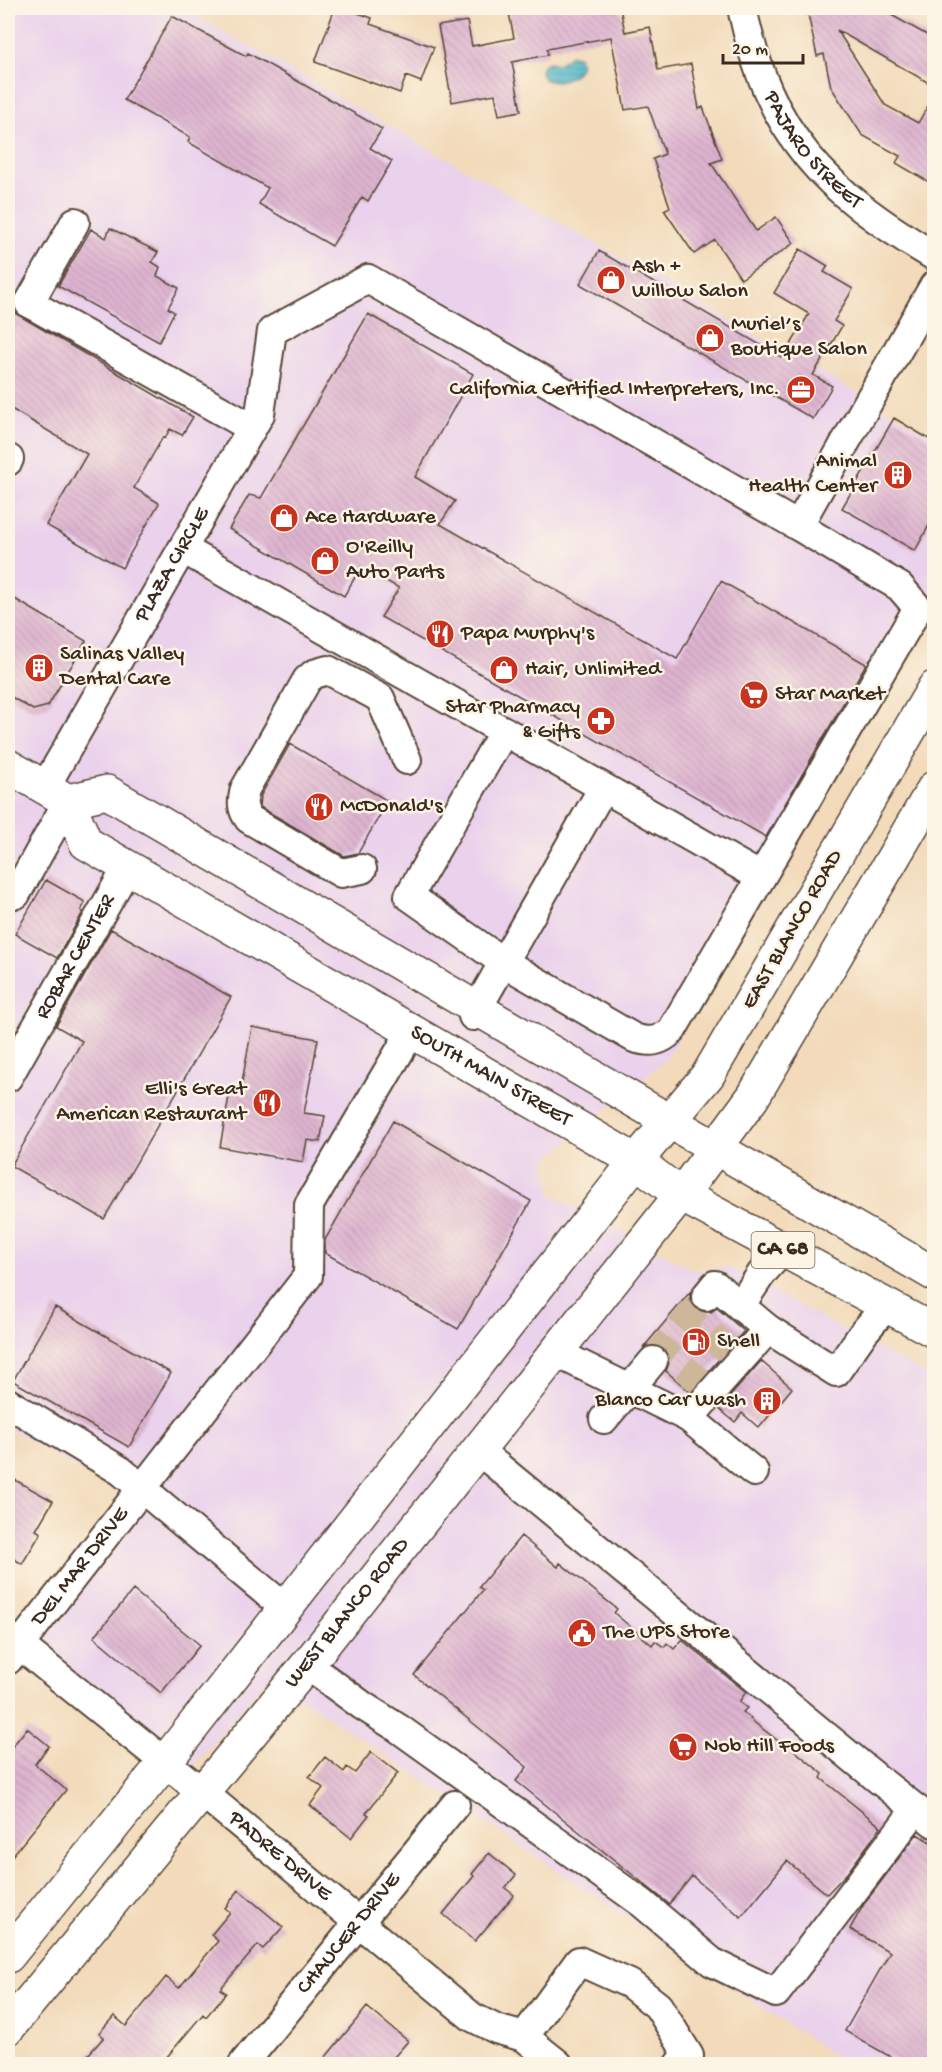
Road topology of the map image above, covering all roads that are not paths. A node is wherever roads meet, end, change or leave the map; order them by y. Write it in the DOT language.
graph roads {
  1 [pos="742,8"];
  2 [pos="75,222"];
  3 [pos="934,256"];
  4 [pos="934,286"];
  5 [pos="252,428"];
  6 [pos="798,526"];
  7 [pos="183,549"];
  8 [pos="934,688"];
  9 [pos="504,731"];
  10 [pos="407,760"];
  11 [pos="8,766"];
  12 [pos="603,788"];
  13 [pos="934,788"];
  14 [pos="57,794"];
  15 [pos="127,868"];
  16 [pos="362,869"];
  17 [pos="761,877"];
  18 [pos="8,889"];
  19 [pos="503,962"];
  20 [pos="475,1012"];
  21 [pos="411,1032"];
  22 [pos="8,1077"];
  23 [pos="669,1121"];
  24 [pos="716,1149"];
  25 [pos="636,1161"];
  26 [pos="681,1195"];
  27 [pos="783,1250"];
  28 [pos="934,1274"];
  29 [pos="706,1296"];
  30 [pos="887,1305"];
  31 [pos="749,1318"];
  32 [pos="934,1330"];
  33 [pos="557,1353"];
  34 [pos="653,1361"];
  35 [pos="629,1389"];
  36 [pos="8,1403"];
  37 [pos="681,1404"];
  38 [pos="604,1419"];
  39 [pos="478,1451"];
  40 [pos="754,1472"];
  41 [pos="137,1494"];
  42 [pos="285,1608"];
  43 [pos="12,1647"];
  44 [pos="307,1665"];
  45 [pos="165,1762"];
  46 [pos="202,1792"];
  47 [pos="455,1805"];
  48 [pos="929,1818"];
  49 [pos="359,1923"];
  50 [pos="8,1956"];
  51 [pos="8,2028"];
  52 [pos="524,2037"];
  53 [pos="243,2064"];
  54 [pos="558,2064"];
  55 [pos="680,2064"];
  1 -- 3 [label="street, PAJARO STREET"];
  2 -- 5 [label="street"];
  4 -- 6 [label="street"];
  5 -- 6 [label="street, PLAZA CIRCLE"];
  5 -- 7 [label="street, PLAZA CIRCLE"];
  6 -- 17 [label="street"];
  7 -- 9 [label="street"];
  7 -- 14 [label="street, PLAZA CIRCLE"];
  8 -- 23 [label="main road, EAST BLANCO ROAD"];
  9 -- 12 [label="street"];
  9 -- 19 [label="street"];
  10 -- 16 [label="street"];
  11 -- 14 [label="main road"];
  12 -- 17 [label="street"];
  12 -- 19 [label="street"];
  13 -- 24 [label="main road"];
  14 -- 15 [label="main road, SOUTH MAIN STREET / CA 68"];
  14 -- 18 [label="street, PLAZA CIRCLE"];
  14 -- 20 [label="main road"];
  15 -- 21 [label="main road, SOUTH MAIN STREET / CA 68"];
  15 -- 22 [label="street, ROBAR CENTER"];
  17 -- 19 [label="street"];
  19 -- 20 [label="street"];
  20 -- 23 [label="main road"];
  21 -- 25 [label="main road, SOUTH MAIN STREET / CA 68"];
  21 -- 41 [label="street, DEL MAR DRIVE"];
  23 -- 24 [label="main road"];
  23 -- 25 [label="main road, EAST BLANCO ROAD"];
  24 -- 26 [label="main road"];
  24 -- 28 [label="main road"];
  25 -- 26 [label="main road, SOUTH MAIN STREET / CA 68"];
  25 -- 42 [label="main road"];
  26 -- 27 [label="main road, SOUTH MAIN STREET / CA 68"];
  26 -- 33 [label="main road, WEST BLANCO ROAD"];
  27 -- 30 [label="main road, SOUTH MAIN STREET / CA 68"];
  27 -- 31 [label="street"];
  29 -- 31 [label="street"];
  30 -- 31 [label="street"];
  30 -- 32 [label="main road, SOUTH MAIN STREET / CA 68"];
  31 -- 37 [label="street"];
  33 -- 35 [label="street"];
  33 -- 39 [label="main road, WEST BLANCO ROAD"];
  34 -- 35 [label="street"];
  35 -- 37 [label="street"];
  35 -- 38 [label="street"];
  36 -- 41 [label="street"];
  37 -- 40 [label="street"];
  39 -- 44 [label="main road, WEST BLANCO ROAD"];
  39 -- 48 [label="street"];
  41 -- 42 [label="street"];
  41 -- 43 [label="street, DEL MAR DRIVE"];
  42 -- 45 [label="main road"];
  43 -- 45 [label="street, PADRE DRIVE"];
  44 -- 46 [label="main road, WEST BLANCO ROAD"];
  44 -- 48 [label="street"];
  45 -- 46 [label="street, PADRE DRIVE"];
  45 -- 50 [label="main road"];
  46 -- 49 [label="street, PADRE DRIVE"];
  46 -- 51 [label="main road, WEST BLANCO ROAD"];
  47 -- 49 [label="street, CHAUCER DRIVE"];
  49 -- 52 [label="street, PADRE DRIVE"];
  49 -- 53 [label="street, CHAUCER DRIVE"];
  52 -- 54 [label="street, PADRE DRIVE"];
  52 -- 55 [label="street"];
}
